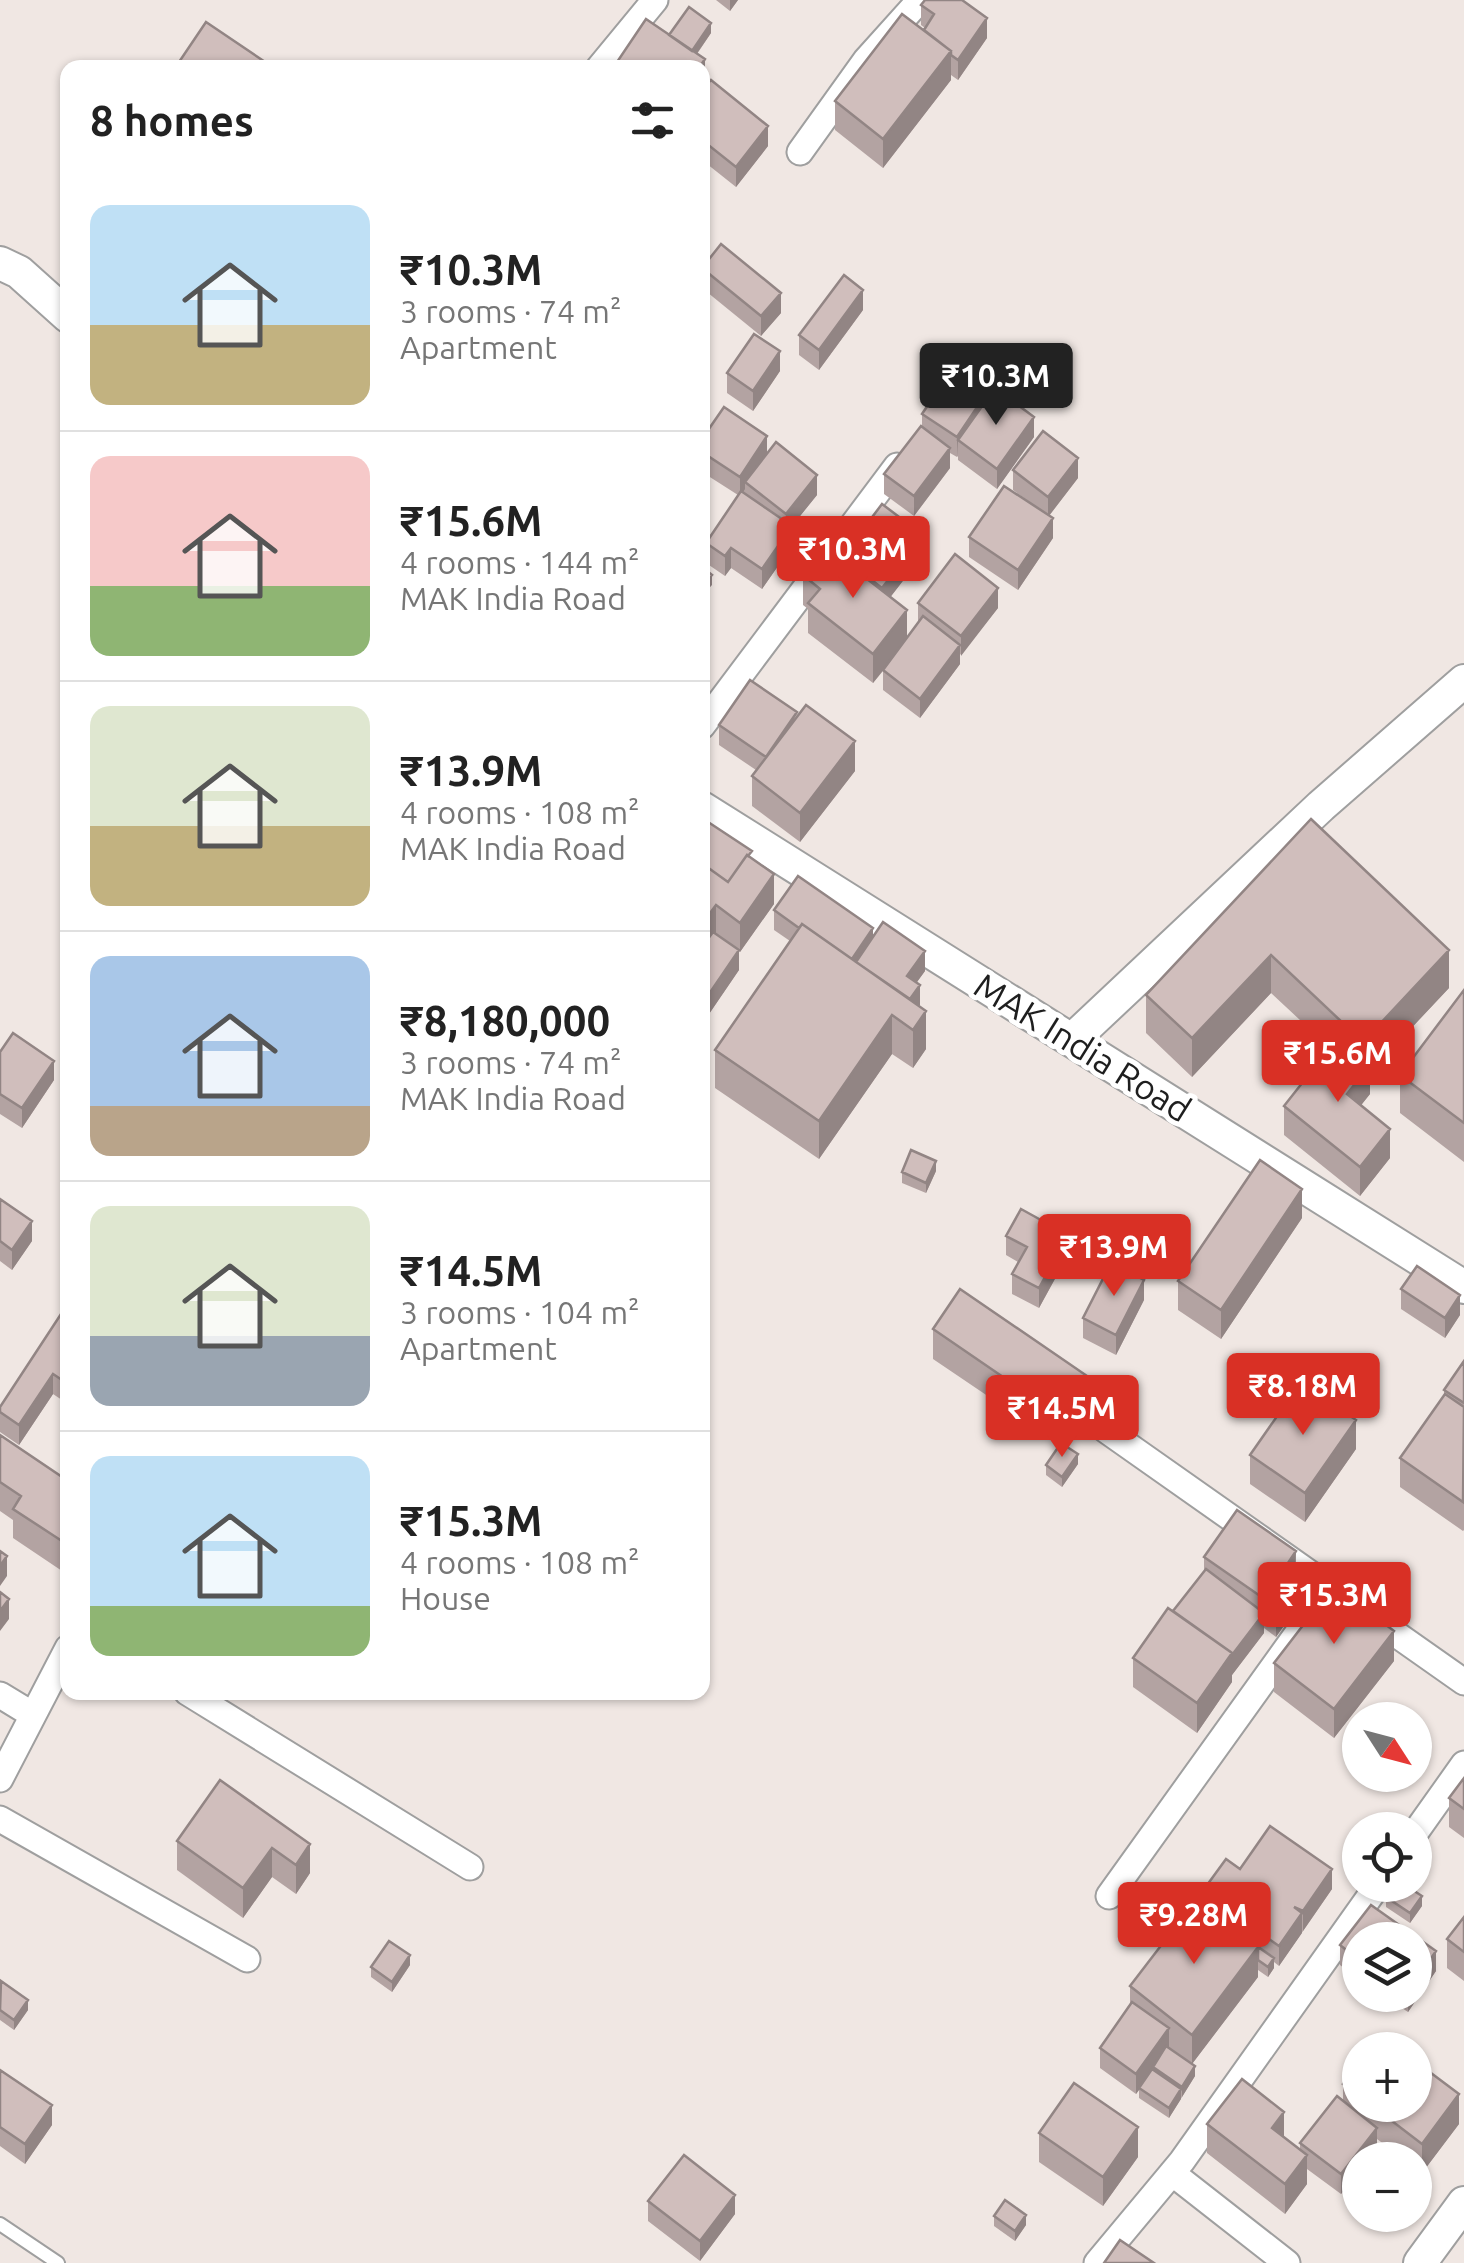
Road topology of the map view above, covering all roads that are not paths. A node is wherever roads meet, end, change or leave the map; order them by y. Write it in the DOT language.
graph roads {
  1 [pos="655,0"];
  2 [pos="920,0"];
  3 [pos="606,60"];
  4 [pos="800,152"];
  5 [pos="0,263"];
  6 [pos="60,309"];
  7 [pos="897,466"];
  8 [pos="1464,681"];
  9 [pos="710,715"];
  10 [pos="710,813"];
  11 [pos="1072,1040"];
  12 [pos="1464,1287"];
  13 [pos="1106,1430"];
  14 [pos="1330,1588"];
  15 [pos="60,1663"];
  16 [pos="1464,1682"];
  17 [pos="0,1696"];
  18 [pos="200,1700"];
  19 [pos="33,1715"];
  20 [pos="1464,1764"];
  21 [pos="0,1779"];
  22 [pos="1430,1812"];
  23 [pos="0,1819"];
  24 [pos="470,1867"];
  25 [pos="1109,1896"];
  26 [pos="1366,1902"];
  27 [pos="247,1959"];
  28 [pos="1172,2173"];
  29 [pos="1464,2202"];
  30 [pos="0,2224"];
  31 [pos="58,2263"];
  32 [pos="1097,2263"];
  33 [pos="1287,2263"];
  34 [pos="1420,2263"];
  1 -- 3 [label="street"];
  2 -- 4 [label="street"];
  5 -- 6 [label="street"];
  7 -- 9 [label="street"];
  8 -- 11 [label="street"];
  10 -- 11 [label="street, MAK India Road"];
  11 -- 12 [label="street, MAK India Road"];
  13 -- 14 [label="street"];
  14 -- 16 [label="street"];
  14 -- 25 [label="street"];
  15 -- 19 [label="street"];
  17 -- 19 [label="street"];
  18 -- 24 [label="street"];
  19 -- 21 [label="street"];
  20 -- 22 [label="street"];
  23 -- 27 [label="street"];
  26 -- 28 [label="street"];
  28 -- 32 [label="street"];
  28 -- 33 [label="street"];
  29 -- 34 [label="street"];
  30 -- 31 [label="lane"];
}
